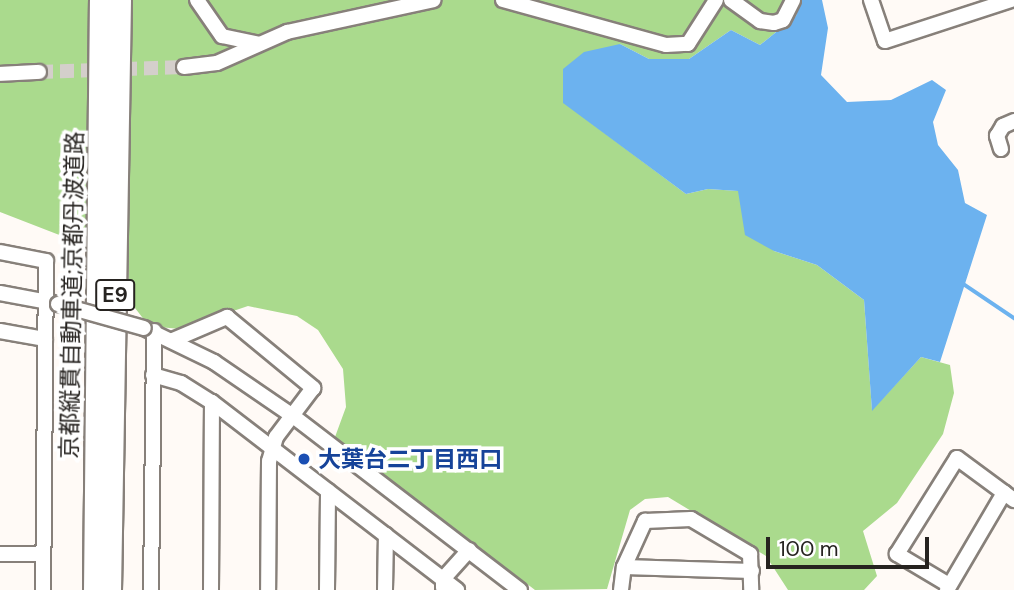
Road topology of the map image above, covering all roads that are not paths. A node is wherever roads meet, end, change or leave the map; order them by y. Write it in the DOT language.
graph roads {
  1 [pos="100,0"];
  2 [pos="120,0"];
  3 [pos="197,0"];
  4 [pos="433,0"];
  5 [pos="503,0"];
  6 [pos="716,0"];
  7 [pos="731,0"];
  8 [pos="793,0"];
  9 [pos="871,0"];
  10 [pos="1012,0"];
  11 [pos="1014,6"];
  12 [pos="259,44"];
  13 [pos="184,67"];
  14 [pos="38,72"];
  15 [pos="0,74"];
  16 [pos="1014,121"];
  17 [pos="1001,149"];
  18 [pos="0,252"];
  19 [pos="0,293"];
  20 [pos="52,302"];
  21 [pos="149,329"];
  22 [pos="0,331"];
  23 [pos="46,339"];
  24 [pos="173,340"];
  25 [pos="153,375"];
  26 [pos="212,402"];
  27 [pos="293,416"];
  28 [pos="272,448"];
  29 [pos="328,491"];
  30 [pos="1009,497"];
  31 [pos="386,535"];
  32 [pos="469,550"];
  33 [pos="0,554"];
  34 [pos="43,554"];
  35 [pos="624,567"];
  36 [pos="752,571"];
  37 [pos="443,584"];
  38 [pos="948,588"];
  39 [pos="43,590"];
  40 [pos="94,590"];
  41 [pos="110,590"];
  42 [pos="151,590"];
  43 [pos="211,590"];
  44 [pos="268,590"];
  45 [pos="327,590"];
  46 [pos="385,590"];
  47 [pos="457,590"];
  48 [pos="520,590"];
  49 [pos="621,590"];
  50 [pos="751,590"];
  1 -- 40 [label="highway, 京都縦貫自動車道;京都丹波道路 / E9"];
  2 -- 41 [label="highway, 京都縦貫自動車道;京都丹波道路 / E9"];
  3 -- 12 [label="street"];
  4 -- 12 [label="street"];
  5 -- 6 [label="street"];
  7 -- 8 [label="street"];
  9 -- 10 [label="street"];
  10 -- 11 [label="street"];
  12 -- 13 [label="street"];
  14 -- 15 [label="street"];
  16 -- 17 [label="street"];
  18 -- 20 [label="street"];
  19 -- 20 [label="street"];
  20 -- 21 [label="street, bridge"];
  20 -- 23 [label="street"];
  21 -- 24 [label="street"];
  21 -- 25 [label="street"];
  22 -- 23 [label="street"];
  23 -- 34 [label="street"];
  24 -- 27 [label="street"];
  24 -- 27 [label="street"];
  25 -- 26 [label="street"];
  25 -- 42 [label="street"];
  26 -- 28 [label="street"];
  26 -- 43 [label="street"];
  27 -- 28 [label="street"];
  27 -- 32 [label="street"];
  28 -- 29 [label="street"];
  28 -- 44 [label="street"];
  29 -- 31 [label="street"];
  29 -- 45 [label="street"];
  30 -- 38 [label="street"];
  30 -- 38 [label="street"];
  31 -- 37 [label="street"];
  31 -- 46 [label="street"];
  32 -- 37 [label="street"];
  32 -- 48 [label="street"];
  33 -- 34 [label="street"];
  34 -- 39 [label="street"];
  35 -- 36 [label="street"];
  35 -- 36 [label="street"];
  35 -- 49 [label="street"];
  36 -- 50 [label="street"];
  37 -- 47 [label="street"];
}
